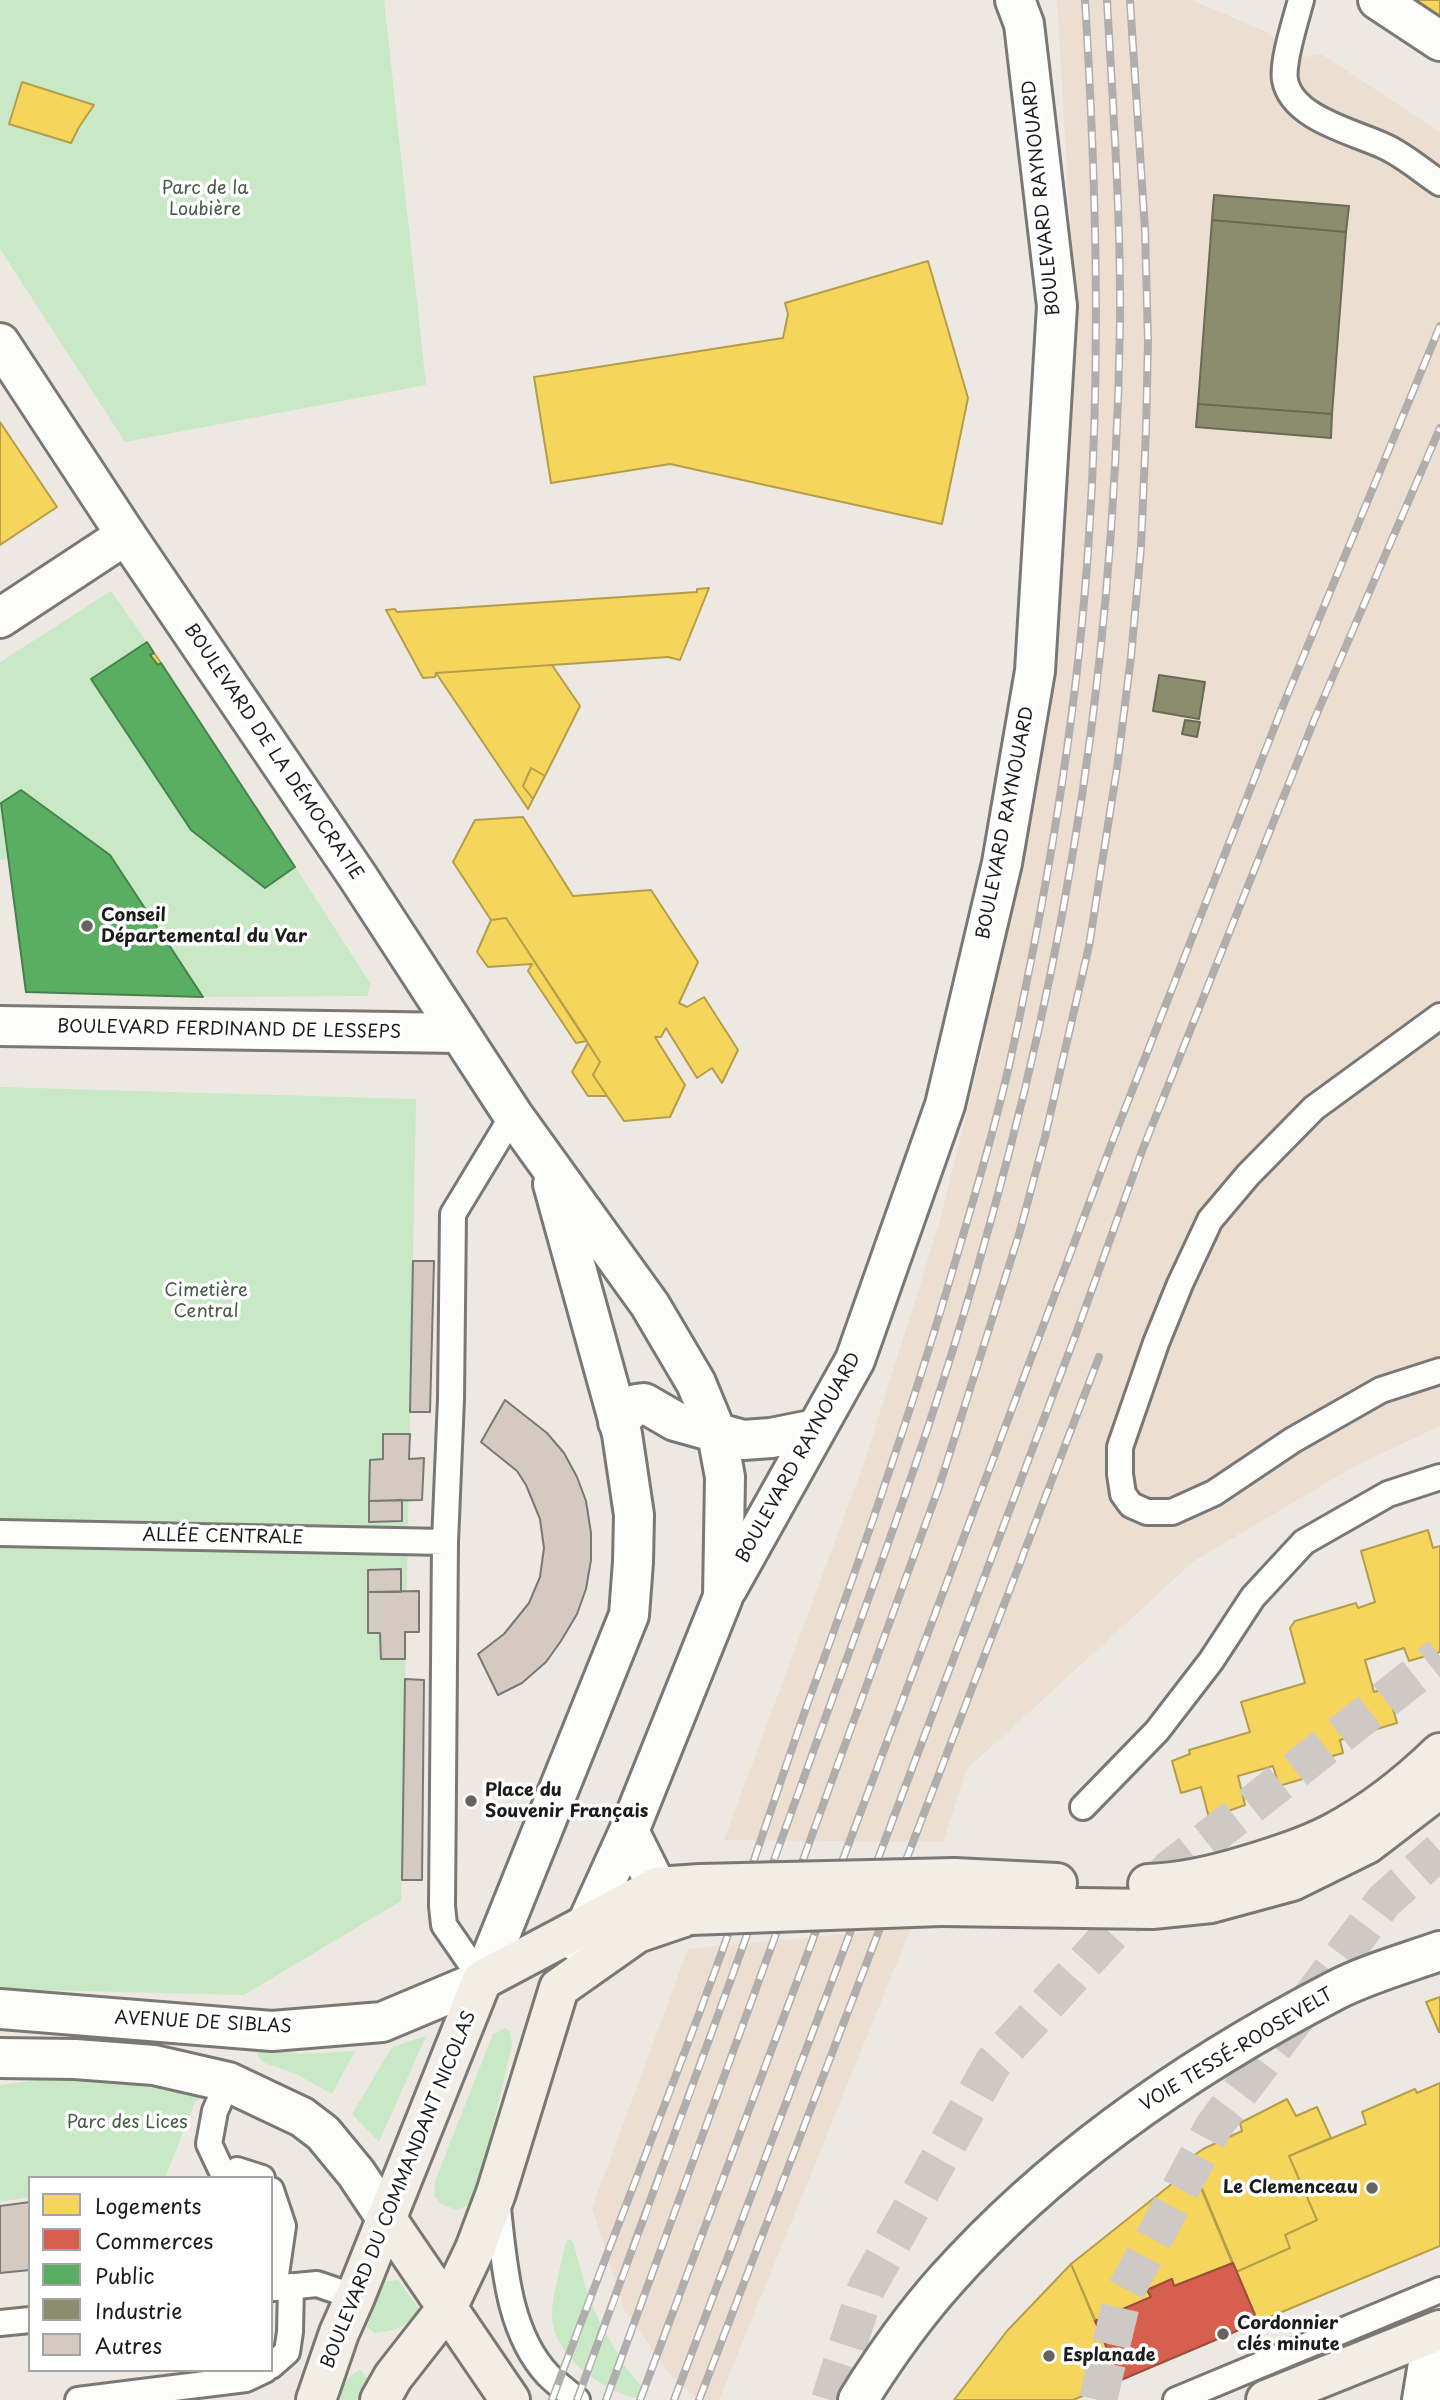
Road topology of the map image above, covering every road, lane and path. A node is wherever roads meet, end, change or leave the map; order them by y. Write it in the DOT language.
graph roads {
  1 [pos="1015,0"];
  2 [pos="1301,0"];
  3 [pos="1378,0"];
  4 [pos="1440,41"];
  5 [pos="1440,183"];
  6 [pos="0,343"];
  7 [pos="125,535"];
  8 [pos="0,618"];
  9 [pos="1440,1017"];
  10 [pos="0,1026"];
  11 [pos="459,1033"];
  12 [pos="513,1115"];
  13 [pos="547,1161"];
  14 [pos="1440,1371"];
  15 [pos="618,1422"];
  16 [pos="816,1429"];
  17 [pos="717,1434"];
  18 [pos="1440,1477"];
  19 [pos="0,1533"];
  20 [pos="445,1542"];
  21 [pos="723,1597"];
  22 [pos="1440,1753"];
  23 [pos="1440,1788"];
  24 [pos="1083,1807"];
  25 [pos="629,1831"];
  26 [pos="657,1887"];
  27 [pos="947,1892"];
  28 [pos="695,1900"];
  29 [pos="586,1926"];
  30 [pos="1440,1951"];
  31 [pos="482,1980"];
  32 [pos="559,1988"];
  33 [pos="0,2009"];
  34 [pos="0,2058"];
  35 [pos="222,2096"];
  36 [pos="224,2176"];
  37 [pos="233,2176"];
  38 [pos="256,2176"];
  39 [pos="496,2193"];
  40 [pos="273,2196"];
  41 [pos="386,2218"];
  42 [pos="279,2288"];
  43 [pos="1440,2290"];
  44 [pos="355,2297"];
  45 [pos="447,2308"];
  46 [pos="28,2320"];
  47 [pos="0,2323"];
  48 [pos="1436,2331"];
  49 [pos="273,2365"];
  50 [pos="261,2372"];
  51 [pos="78,2400"];
  52 [pos="316,2400"];
  53 [pos="380,2400"];
  54 [pos="510,2400"];
  55 [pos="577,2400"];
  56 [pos="858,2400"];
  57 [pos="1175,2400"];
  58 [pos="1266,2400"];
  59 [pos="1422,2400"];
  1 -- 16 [label="street, BOULEVARD RAYNOUARD"];
  2 -- 5 [label="lane"];
  3 -- 4 [label="street"];
  6 -- 7 [label="street, BOULEVARD DE LA DÉMOCRATIE"];
  7 -- 8 [label="street"];
  7 -- 11 [label="street, BOULEVARD DE LA DÉMOCRATIE"];
  9 -- 14 [label="lane"];
  10 -- 11 [label="street, BOULEVARD FERDINAND DE LESSEPS"];
  11 -- 12 [label="street, BOULEVARD DE LA DÉMOCRATIE"];
  12 -- 13 [label="street, BOULEVARD DE LA DÉMOCRATIE"];
  12 -- 20 [label="lane"];
  13 -- 15 [label="street, BOULEVARD DE LA DÉMOCRATIE"];
  13 -- 17 [label="street, BOULEVARD DE LA DÉMOCRATIE"];
  15 -- 17 [label="street"];
  15 -- 31 [label="street, BOULEVARD DE LA DÉMOCRATIE"];
  16 -- 17 [label="street"];
  16 -- 21 [label="street, BOULEVARD RAYNOUARD"];
  17 -- 21 [label="street, BOULEVARD DE LA DÉMOCRATIE"];
  18 -- 24 [label="lane"];
  19 -- 20 [label="lane, ALLÉE CENTRALE"];
  20 -- 31 [label="lane"];
  21 -- 25 [label="street, BOULEVARD DE LA DÉMOCRATIE"];
  22 -- 27 [label="main road"];
  23 -- 27 [label="main road"];
  25 -- 26 [label="street"];
  25 -- 29 [label="street, BOULEVARD DE LA DÉMOCRATIE"];
  26 -- 28 [label="main road"];
  26 -- 29 [label="main road"];
  27 -- 28 [label="main road, bridge"];
  28 -- 32 [label="main road"];
  29 -- 31 [label="main road"];
  29 -- 32 [label="street"];
  30 -- 56 [label="street, VOIE TESSÉ-ROOSEVELT"];
  31 -- 33 [label="street, AVENUE DE SIBLAS"];
  31 -- 41 [label="main road, BOULEVARD DU COMMANDANT NICOLAS"];
  32 -- 39 [label="main road"];
  34 -- 35 [label="street"];
  35 -- 36 [label="lane"];
  35 -- 41 [label="street"];
  37 -- 38 [label="lane"];
  39 -- 45 [label="main road"];
  39 -- 55 [label="lane"];
  40 -- 42 [label="lane"];
  41 -- 44 [label="main road, BOULEVARD DU COMMANDANT NICOLAS"];
  41 -- 45 [label="main road"];
  42 -- 44 [label="lane"];
  42 -- 49 [label="lane"];
  43 -- 57 [label="lane"];
  44 -- 52 [label="main road, BOULEVARD DU COMMANDANT NICOLAS"];
  45 -- 53 [label="main road"];
  45 -- 54 [label="main road"];
  46 -- 47 [label="lane"];
  48 -- 58 [label="main road"];
  48 -- 59 [label="street"];
  50 -- 51 [label="lane"];
}
